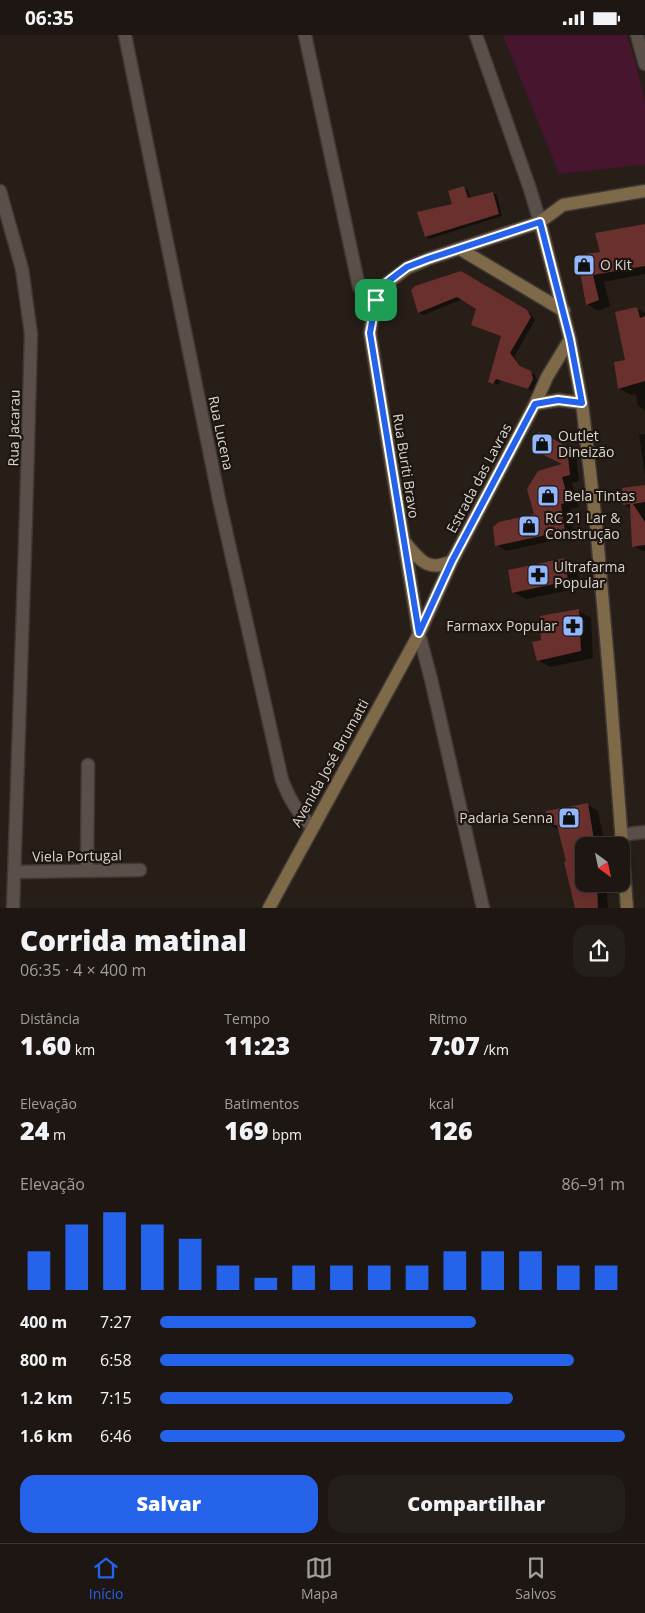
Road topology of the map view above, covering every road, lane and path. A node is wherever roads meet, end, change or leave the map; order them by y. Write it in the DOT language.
graph roads {
  1 [pos="125,35"];
  2 [pos="305,35"];
  3 [pos="476,35"];
  4 [pos="637,35"];
  5 [pos="645,64"];
  6 [pos="0,191"];
  7 [pos="645,191"];
  8 [pos="540,222"];
  9 [pos="460,249"];
  10 [pos="376,300"];
  11 [pos="564,311"];
  12 [pos="570,339"];
  13 [pos="582,403"];
  14 [pos="535,404"];
  15 [pos="404,540"];
  16 [pos="452,561"];
  17 [pos="419,633"];
  18 [pos="88,765"];
  19 [pos="312,827"];
  20 [pos="645,831"];
  21 [pos="621,835"];
  22 [pos="140,870"];
  23 [pos="87,871"];
  24 [pos="15,872"];
  25 [pos="13,908"];
  26 [pos="269,908"];
  27 [pos="483,908"];
  28 [pos="627,908"];
  1 -- 19 [label="street, Rua Lucena"];
  2 -- 10 [label="street"];
  3 -- 8 [label="street"];
  4 -- 5 [label="street"];
  6 -- 24 [label="street, Rua Jacarau"];
  7 -- 8 [label="main road"];
  8 -- 9 [label="main road"];
  8 -- 11 [label="main road"];
  9 -- 10 [label="main road"];
  9 -- 11 [label="main road"];
  10 -- 15 [label="main road, Rua Buriti Bravo"];
  11 -- 12 [label="main road"];
  12 -- 13 [label="main road"];
  12 -- 14 [label="main road, Estrada das Lavras"];
  13 -- 14 [label="main road"];
  13 -- 21 [label="main road"];
  14 -- 16 [label="main road, Estrada das Lavras"];
  15 -- 16 [label="main road"];
  15 -- 17 [label="main road, Rua Buriti Bravo"];
  16 -- 17 [label="main road, Estrada das Lavras"];
  17 -- 19 [label="main road, Avenida José Brumatti"];
  17 -- 27 [label="street, Rua Buriti Bravo"];
  18 -- 23 [label="street"];
  19 -- 26 [label="main road, Avenida José Brumatti"];
  20 -- 21 [label="street"];
  21 -- 28 [label="main road"];
  22 -- 23 [label="street, Viela Portugal"];
  23 -- 24 [label="street, Viela Portugal"];
  24 -- 25 [label="street, Rua Jacarau"];
}
